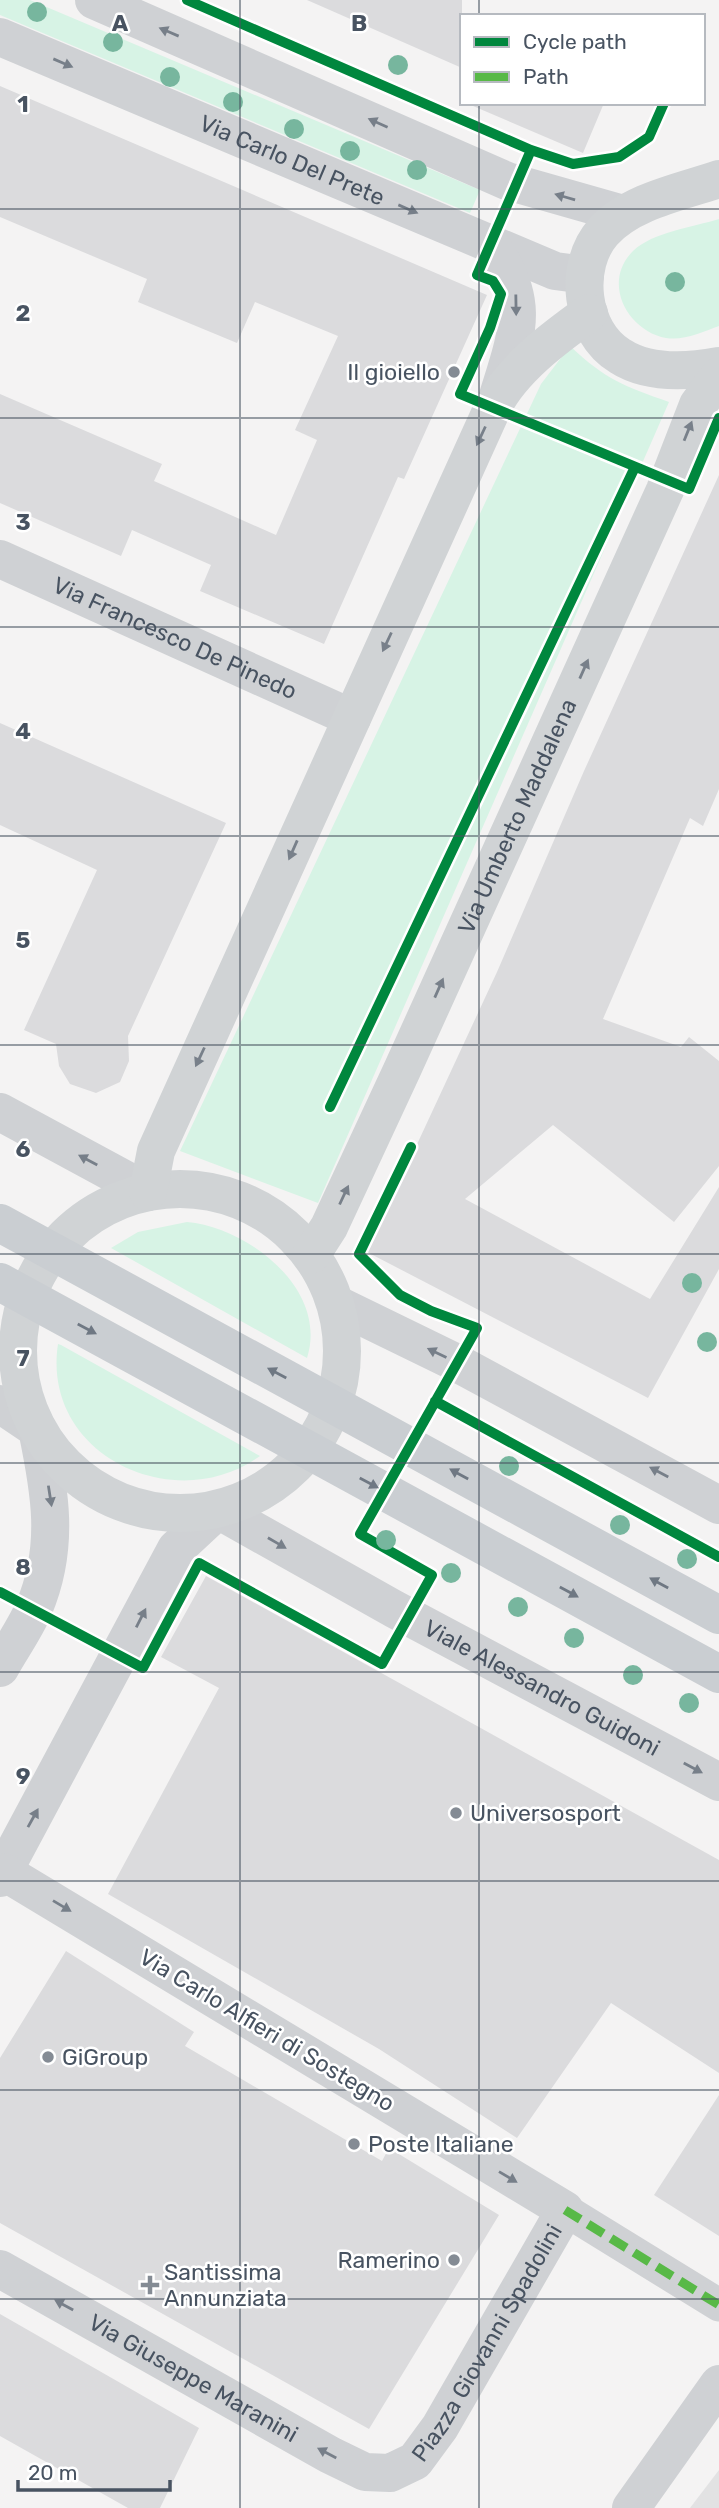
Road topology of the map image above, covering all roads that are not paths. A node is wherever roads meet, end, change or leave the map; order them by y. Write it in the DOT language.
graph roads {
  1 [pos="94,0"];
  2 [pos="0,37"];
  3 [pos="719,179"];
  4 [pos="624,214"];
  5 [pos="490,244"];
  6 [pos="585,275"];
  7 [pos="589,313"];
  8 [pos="719,366"];
  9 [pos="719,376"];
  10 [pos="498,396"];
  11 [pos="0,559"];
  12 [pos="352,718"];
  13 [pos="0,1112"];
  14 [pos="148,1192"];
  15 [pos="0,1223"];
  16 [pos="51,1251"];
  17 [pos="311,1255"];
  18 [pos="13,1289"];
  19 [pos="336,1304"];
  20 [pos="0,1404"];
  21 [pos="337,1405"];
  22 [pos="37,1429"];
  23 [pos="310,1449"];
  24 [pos="719,1505"];
  25 [pos="218,1510"];
  26 [pos="719,1615"];
  27 [pos="0,1668"];
  28 [pos="719,1674"];
  29 [pos="719,1782"];
  30 [pos="2,1875"];
  31 [pos="565,2210"];
  32 [pos="0,2269"];
  33 [pos="719,2305"];
  34 [pos="719,2384"];
  35 [pos="390,2473"];
  36 [pos="631,2508"];
  4 -- 1 [label="street, one-way"];
  2 -- 5 [label="street, Via Carlo Del Prete, one-way"];
  3 -- 4 [label="main road"];
  4 -- 6 [label="main road"];
  5 -- 6 [label="street, Via Carlo Del Prete"];
  5 -- 10 [label="street, one-way"];
  6 -- 7 [label="main road"];
  7 -- 8 [label="main road"];
  7 -- 10 [label="main road"];
  17 -- 9 [label="main road, Via Umberto Maddalena, one-way"];
  10 -- 12 [label="main road, one-way"];
  11 -- 12 [label="street, Via Francesco De Pinedo"];
  12 -- 14 [label="main road, one-way"];
  14 -- 13 [label="street, one-way"];
  14 -- 16 [label="main road"];
  14 -- 17 [label="main road"];
  15 -- 16 [label="main road"];
  16 -- 18 [label="main road"];
  21 -- 16 [label="main road, one-way"];
  17 -- 19 [label="main road"];
  18 -- 22 [label="main road"];
  18 -- 23 [label="main road, one-way"];
  19 -- 21 [label="main road"];
  24 -- 19 [label="street, one-way"];
  20 -- 22 [label="street"];
  21 -- 23 [label="main road"];
  26 -- 21 [label="main road, one-way"];
  22 -- 25 [label="main road"];
  22 -- 27 [label="street, one-way"];
  23 -- 25 [label="main road"];
  23 -- 28 [label="main road, one-way"];
  25 -- 29 [label="street, Viale Alessandro Guidoni, one-way"];
  30 -- 25 [label="street, one-way"];
  30 -- 31 [label="street, Via Carlo Alfieri di Sostegno, one-way"];
  31 -- 33 [label="street, Piazza Giovanni Spadolini"];
  31 -- 35 [label="street, Piazza Giovanni Spadolini"];
  35 -- 32 [label="street, Via Giuseppe Maranini, one-way"];
  34 -- 36 [label="street"];
}
